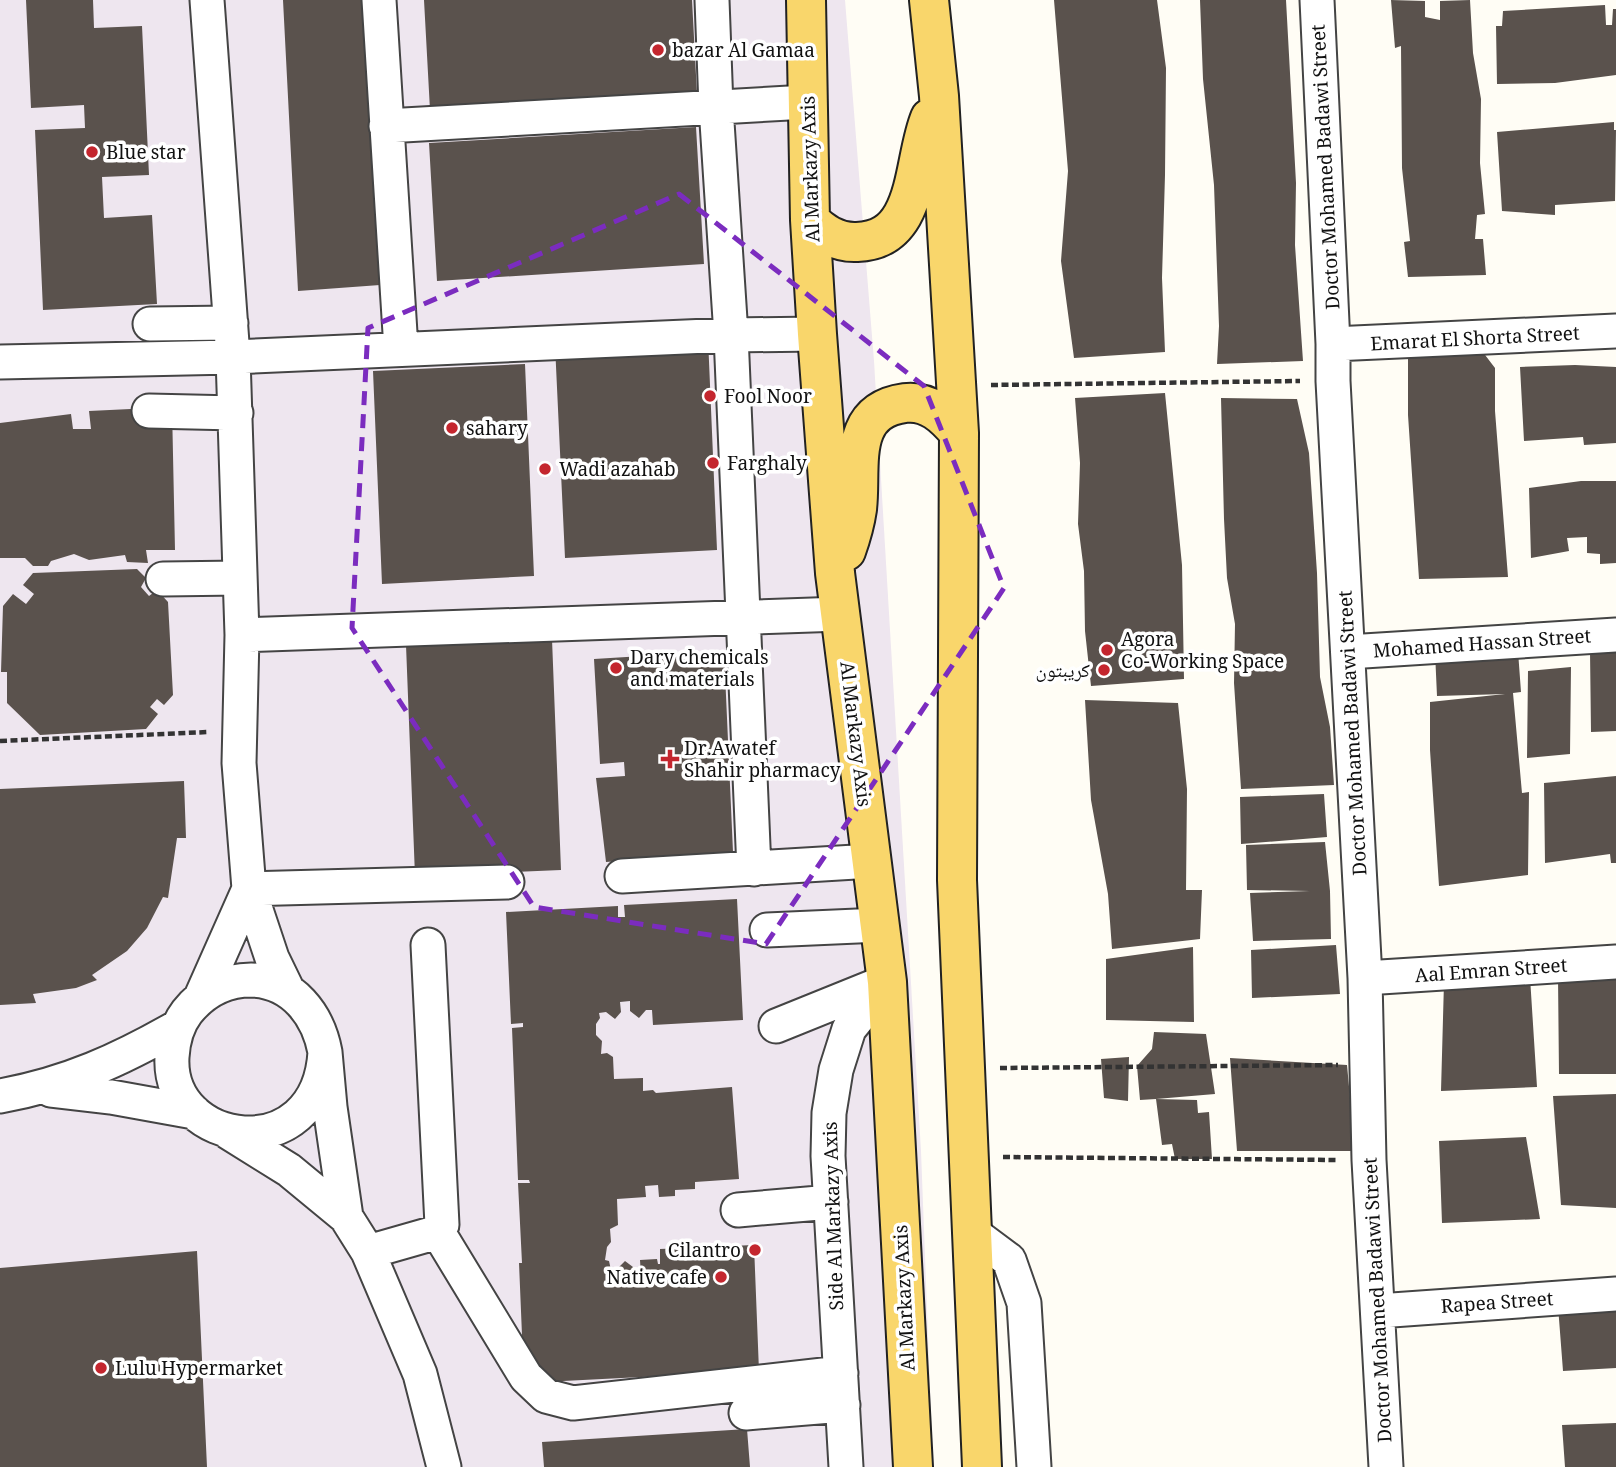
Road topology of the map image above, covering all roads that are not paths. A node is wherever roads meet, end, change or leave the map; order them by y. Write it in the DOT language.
graph roads {
  1 [pos="207,0"];
  2 [pos="379,0"];
  3 [pos="712,0"];
  4 [pos="806,0"];
  5 [pos="929,0"];
  6 [pos="1317,0"];
  7 [pos="1342,0"];
  8 [pos="939,96"];
  9 [pos="807,102"];
  10 [pos="716,107"];
  11 [pos="386,125"];
  12 [pos="810,220"];
  13 [pos="231,323"];
  14 [pos="150,324"];
  15 [pos="1616,331"];
  16 [pos="817,334"];
  17 [pos="731,335"];
  18 [pos="1333,344"];
  19 [pos="401,349"];
  20 [pos="233,357"];
  21 [pos="0,362"];
  22 [pos="149,411"];
  23 [pos="236,413"];
  24 [pos="959,433"];
  25 [pos="835,573"];
  26 [pos="240,578"];
  27 [pos="163,579"];
  28 [pos="841,614"];
  29 [pos="744,619"];
  30 [pos="242,635"];
  31 [pos="1616,635"];
  32 [pos="1348,652"];
  33 [pos="872,861"];
  34 [pos="754,869"];
  35 [pos="622,876"];
  36 [pos="507,882"];
  37 [pos="249,889"];
  38 [pos="880,925"];
  39 [pos="766,930"];
  40 [pos="428,945"];
  41 [pos="1616,962"];
  42 [pos="1365,978"];
  43 [pos="887,982"];
  44 [pos="288,991"];
  45 [pos="201,997"];
  46 [pos="179,1026"];
  47 [pos="776,1026"];
  48 [pos="325,1052"];
  49 [pos="38,1089"];
  50 [pos="0,1096"];
  51 [pos="194,1112"];
  52 [pos="226,1130"];
  53 [pos="831,1202"];
  54 [pos="738,1210"];
  55 [pos="346,1217"];
  56 [pos="970,1231"];
  57 [pos="438,1232"];
  58 [pos="368,1252"];
  59 [pos="1616,1294"];
  60 [pos="1378,1311"];
  61 [pos="842,1389"];
  62 [pos="746,1413"];
  63 [pos="444,1467"];
  64 [pos="846,1467"];
  65 [pos="914,1467"];
  66 [pos="982,1467"];
  67 [pos="1034,1467"];
  68 [pos="1386,1467"];
  1 -- 13 [label="street"];
  2 -- 11 [label="street"];
  3 -- 10 [label="street"];
  4 -- 9 [label="main road, Al Markazy Axis"];
  5 -- 8 [label="main road"];
  6 -- 7 [label="street"];
  6 -- 18 [label="street, Doctor Mohamed Badawi Street"];
  8 -- 12 [label="main road"];
  8 -- 24 [label="main road"];
  9 -- 10 [label="street"];
  9 -- 12 [label="main road, Al Markazy Axis"];
  10 -- 11 [label="street"];
  10 -- 17 [label="street"];
  11 -- 19 [label="street"];
  12 -- 16 [label="main road, Al Markazy Axis"];
  13 -- 14 [label="street"];
  13 -- 20 [label="street"];
  15 -- 18 [label="street, Emarat El Shorta Street"];
  16 -- 17 [label="street"];
  16 -- 25 [label="main road, Al Markazy Axis"];
  17 -- 19 [label="street"];
  17 -- 29 [label="street"];
  18 -- 32 [label="street, Doctor Mohamed Badawi Street"];
  19 -- 20 [label="street"];
  20 -- 21 [label="street"];
  20 -- 23 [label="street"];
  22 -- 23 [label="street"];
  23 -- 26 [label="street"];
  24 -- 25 [label="main road"];
  24 -- 56 [label="main road"];
  25 -- 28 [label="main road, Al Markazy Axis"];
  26 -- 27 [label="street"];
  26 -- 30 [label="street"];
  28 -- 29 [label="street"];
  28 -- 33 [label="main road, Al Markazy Axis"];
  29 -- 30 [label="street"];
  29 -- 34 [label="street"];
  30 -- 37 [label="street"];
  31 -- 32 [label="street, Mohamed Hassan Street"];
  32 -- 42 [label="street, Doctor Mohamed Badawi Street"];
  33 -- 34 [label="street"];
  33 -- 38 [label="main road, Al Markazy Axis"];
  34 -- 35 [label="street"];
  36 -- 37 [label="street"];
  37 -- 44 [label="street"];
  37 -- 45 [label="street"];
  38 -- 39 [label="street"];
  38 -- 43 [label="main road, Al Markazy Axis"];
  40 -- 57 [label="street"];
  41 -- 42 [label="street, Aal Emran Street"];
  42 -- 60 [label="street, Doctor Mohamed Badawi Street"];
  43 -- 47 [label="street"];
  43 -- 53 [label="street, Side Al Markazy Axis"];
  43 -- 65 [label="main road, Al Markazy Axis"];
  44 -- 45 [label="street"];
  44 -- 48 [label="street"];
  45 -- 46 [label="street"];
  46 -- 49 [label="street"];
  46 -- 51 [label="street"];
  48 -- 52 [label="street"];
  48 -- 55 [label="street"];
  49 -- 50 [label="street"];
  49 -- 51 [label="street"];
  51 -- 52 [label="street"];
  52 -- 55 [label="street"];
  53 -- 54 [label="street"];
  53 -- 61 [label="street, Side Al Markazy Axis"];
  55 -- 58 [label="street"];
  56 -- 66 [label="main road"];
  56 -- 67 [label="street"];
  57 -- 58 [label="street"];
  57 -- 61 [label="street"];
  58 -- 63 [label="street"];
  59 -- 60 [label="street, Rapea Street"];
  60 -- 68 [label="street, Doctor Mohamed Badawi Street"];
  61 -- 62 [label="street"];
  61 -- 64 [label="street, Side Al Markazy Axis"];
}
